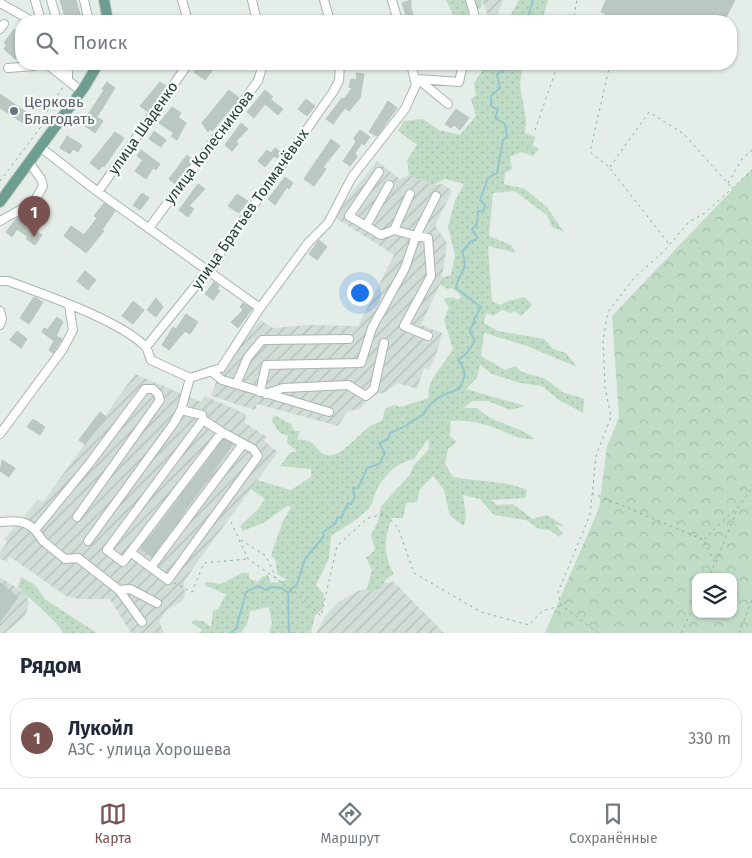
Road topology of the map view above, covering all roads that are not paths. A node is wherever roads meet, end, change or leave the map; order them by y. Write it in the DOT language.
graph roads {
  1 [pos="35,0"];
  2 [pos="52,0"];
  3 [pos="84,0"];
  4 [pos="104,0"];
  5 [pos="182,0"];
  6 [pos="252,0"];
  7 [pos="324,0"];
  8 [pos="392,0"];
  9 [pos="470,0"];
  10 [pos="0,2"];
  11 [pos="22,15"];
  12 [pos="39,15"];
  13 [pos="56,15"];
  14 [pos="88,15"];
  15 [pos="107,15"];
  16 [pos="186,15"];
  17 [pos="256,15"];
  18 [pos="328,15"];
  19 [pos="396,15"];
  20 [pos="474,15"];
  21 [pos="15,67"];
  22 [pos="8,68"];
  23 [pos="55,70"];
  24 [pos="94,70"];
  25 [pos="184,70"];
  26 [pos="261,70"];
  27 [pos="340,70"];
  28 [pos="413,70"];
  29 [pos="462,70"];
  30 [pos="68,72"];
  31 [pos="68,80"];
  32 [pos="417,82"];
  33 [pos="81,91"];
  34 [pos="448,104"];
  35 [pos="40,147"];
  36 [pos="29,162"];
  37 [pos="379,172"];
  38 [pos="389,185"];
  39 [pos="98,192"];
  40 [pos="410,194"];
  41 [pos="436,196"];
  42 [pos="0,202"];
  43 [pos="0,221"];
  44 [pos="366,226"];
  45 [pos="149,228"];
  46 [pos="394,230"];
  47 [pos="416,236"];
  48 [pos="209,270"];
  49 [pos="0,281"];
  50 [pos="69,304"];
  51 [pos="260,308"];
  52 [pos="0,311"];
  53 [pos="0,325"];
  54 [pos="428,336"];
  55 [pos="349,339"];
  56 [pos="384,343"];
  57 [pos="146,347"];
  58 [pos="211,371"];
  59 [pos="190,378"];
  60 [pos="236,384"];
  61 [pos="262,393"];
  62 [pos="181,410"];
  63 [pos="329,412"];
  64 [pos="203,420"];
  65 [pos="222,432"];
  66 [pos="0,434"];
  67 [pos="242,444"];
  68 [pos="77,517"];
  69 [pos="0,522"];
  70 [pos="35,530"];
  71 [pos="88,541"];
  72 [pos="130,552"];
  73 [pos="151,567"];
  74 [pos="119,590"];
  75 [pos="157,603"];
  76 [pos="142,622"];
  1 -- 12 [label="street"];
  2 -- 13 [label="street"];
  3 -- 14 [label="street"];
  4 -- 15 [label="main road"];
  5 -- 16 [label="street"];
  6 -- 17 [label="street"];
  7 -- 18 [label="street"];
  8 -- 19 [label="street"];
  9 -- 20 [label="street"];
  10 -- 11 [label="street"];
  21 -- 22 [label="street"];
  23 -- 31 [label="street"];
  24 -- 33 [label="main road"];
  25 -- 39 [label="street, улица Шаденко"];
  26 -- 45 [label="street, улица Колесникова"];
  27 -- 48 [label="street, улица Братьев Толмачёвых"];
  28 -- 32 [label="street"];
  29 -- 32 [label="street"];
  30 -- 31 [label="street"];
  31 -- 33 [label="street"];
  32 -- 34 [label="street"];
  32 -- 51 [label="street"];
  33 -- 35 [label="main road"];
  35 -- 36 [label="main road"];
  35 -- 39 [label="street"];
  36 -- 42 [label="main road"];
  36 -- 43 [label="street"];
  37 -- 44 [label="street"];
  38 -- 44 [label="street"];
  39 -- 45 [label="street"];
  40 -- 46 [label="street"];
  41 -- 47 [label="street"];
  44 -- 46 [label="street"];
  45 -- 48 [label="street"];
  46 -- 47 [label="street"];
  47 -- 54 [label="street"];
  47 -- 61 [label="street"];
  48 -- 51 [label="street"];
  48 -- 57 [label="street, улица Братьев Толмачёвых"];
  49 -- 50 [label="street"];
  50 -- 57 [label="street"];
  50 -- 66 [label="street"];
  51 -- 58 [label="street"];
  52 -- 53 [label="street"];
  55 -- 60 [label="street"];
  56 -- 61 [label="street"];
  57 -- 59 [label="street"];
  58 -- 59 [label="street"];
  58 -- 60 [label="street"];
  59 -- 62 [label="street"];
  60 -- 61 [label="street"];
  61 -- 63 [label="street"];
  62 -- 64 [label="street"];
  62 -- 71 [label="street"];
  64 -- 65 [label="street"];
  64 -- 72 [label="street"];
  65 -- 67 [label="street"];
  65 -- 72 [label="street"];
  67 -- 73 [label="street"];
  67 -- 73 [label="street"];
  68 -- 70 [label="street"];
  69 -- 70 [label="street"];
  70 -- 74 [label="street"];
  72 -- 73 [label="street"];
  74 -- 75 [label="street"];
  74 -- 76 [label="street"];
}
